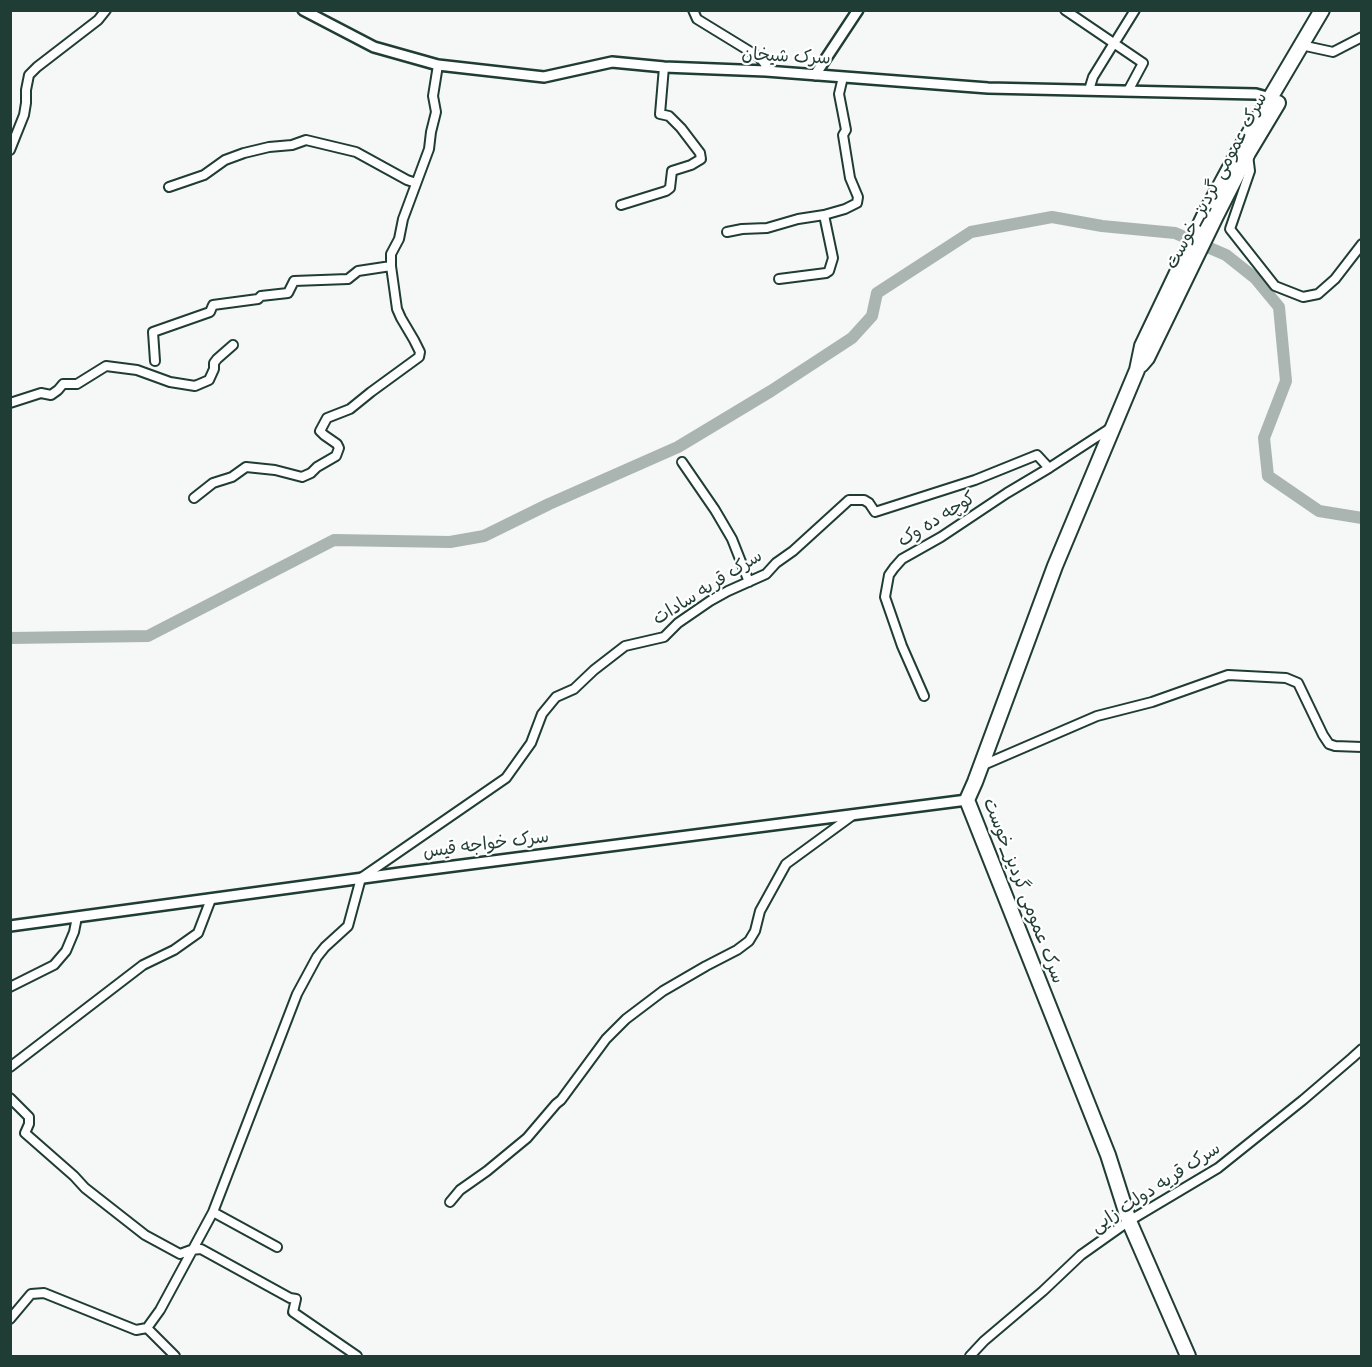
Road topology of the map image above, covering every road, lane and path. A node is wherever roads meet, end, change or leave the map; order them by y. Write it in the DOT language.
graph roads {
  1 [pos="106,10"];
  2 [pos="303,10"];
  3 [pos="693,10"];
  4 [pos="858,10"];
  5 [pos="1065,10"];
  6 [pos="1135,10"];
  7 [pos="1322,10"];
  8 [pos="1332,10"];
  9 [pos="1362,38"];
  10 [pos="1115,41"];
  11 [pos="1305,46"];
  12 [pos="438,64"];
  13 [pos="664,67"];
  14 [pos="766,71"];
  15 [pos="815,75"];
  16 [pos="843,77"];
  17 [pos="1089,90"];
  18 [pos="1128,91"];
  19 [pos="1275,99"];
  20 [pos="10,150"];
  21 [pos="1248,153"];
  22 [pos="416,183"];
  23 [pos="169,187"];
  24 [pos="621,205"];
  25 [pos="1211,214"];
  26 [pos="824,215"];
  27 [pos="727,232"];
  28 [pos="1362,244"];
  29 [pos="390,266"];
  30 [pos="779,279"];
  31 [pos="233,345"];
  32 [pos="155,362"];
  33 [pos="10,402"];
  34 [pos="1113,426"];
  35 [pos="682,462"];
  36 [pos="1048,468"];
  37 [pos="194,498"];
  38 [pos="749,582"];
  39 [pos="924,696"];
  40 [pos="1362,747"];
  41 [pos="981,766"];
  42 [pos="967,800"];
  43 [pos="853,815"];
  44 [pos="361,878"];
  45 [pos="211,899"];
  46 [pos="77,917"];
  47 [pos="10,926"];
  48 [pos="10,987"];
  49 [pos="1362,1049"];
  50 [pos="10,1067"];
  51 [pos="10,1098"];
  52 [pos="450,1202"];
  53 [pos="213,1212"];
  54 [pos="1129,1221"];
  55 [pos="277,1247"];
  56 [pos="191,1250"];
  57 [pos="10,1319"];
  58 [pos="147,1328"];
  59 [pos="175,1356"];
  60 [pos="357,1356"];
  61 [pos="970,1356"];
  62 [pos="1188,1356"];
  1 -- 20 [label="street"];
  2 -- 12 [label="street, سرک شیخان"];
  3 -- 14 [label="street"];
  4 -- 15 [label="street"];
  5 -- 10 [label="street"];
  6 -- 10 [label="street"];
  7 -- 11 [label="highway, سرک عمومی گردیز_خوست"];
  8 -- 11 [label="highway, سرک عمومی گردیز_خوست"];
  9 -- 11 [label="street"];
  10 -- 17 [label="street"];
  10 -- 18 [label="street"];
  11 -- 19 [label="highway, سرک عمومی گردیز_خوست"];
  12 -- 13 [label="street, سرک شیخان"];
  12 -- 22 [label="street"];
  13 -- 14 [label="street, سرک شیخان"];
  13 -- 24 [label="street"];
  14 -- 15 [label="street, سرک شیخان"];
  15 -- 16 [label="street, سرک شیخان"];
  16 -- 17 [label="street, سرک شیخان"];
  16 -- 26 [label="street"];
  17 -- 18 [label="street, سرک شیخان"];
  18 -- 19 [label="street, سرک شیخان"];
  19 -- 21 [label="highway, سرک عمومی گردیز_خوست"];
  19 -- 25 [label="highway, سرک عمومی گردیز_خوست"];
  21 -- 25 [label="highway, سرک عمومی گردیز_خوست"];
  21 -- 28 [label="street"];
  22 -- 23 [label="street"];
  22 -- 29 [label="street"];
  25 -- 34 [label="highway, سرک عمومی گردیز_خوست"];
  26 -- 27 [label="street"];
  26 -- 30 [label="street"];
  29 -- 32 [label="street"];
  29 -- 37 [label="street"];
  31 -- 33 [label="street"];
  34 -- 36 [label="street, کوچه ده وک"];
  34 -- 41 [label="highway, سرک عمومی گردیز_خوست"];
  35 -- 38 [label="street"];
  36 -- 38 [label="street, سرک قریه سادات"];
  36 -- 39 [label="street, کوچه ده وک"];
  38 -- 44 [label="street, سرک قریه سادات"];
  40 -- 41 [label="street"];
  41 -- 42 [label="highway, سرک عمومی گردیز_خوست"];
  42 -- 43 [label="street, سرک خواجه قیس"];
  42 -- 54 [label="highway, سرک عمومی گردیز_خوست"];
  43 -- 44 [label="street, سرک خواجه قیس"];
  43 -- 52 [label="street"];
  44 -- 45 [label="street, سرک خواجه قیس"];
  44 -- 53 [label="street"];
  45 -- 46 [label="street, سرک خواجه قیس"];
  45 -- 50 [label="street"];
  46 -- 47 [label="street, سرک خواجه قیس"];
  46 -- 48 [label="street"];
  49 -- 54 [label="street, سرک قریه دولت زایی"];
  51 -- 56 [label="street"];
  53 -- 55 [label="street"];
  53 -- 56 [label="street"];
  54 -- 61 [label="street, سرک قریه دولت زایی"];
  54 -- 62 [label="highway, سرک عمومی گردیز_خوست"];
  56 -- 58 [label="street"];
  56 -- 60 [label="street"];
  57 -- 58 [label="street"];
  58 -- 59 [label="street"];
}
